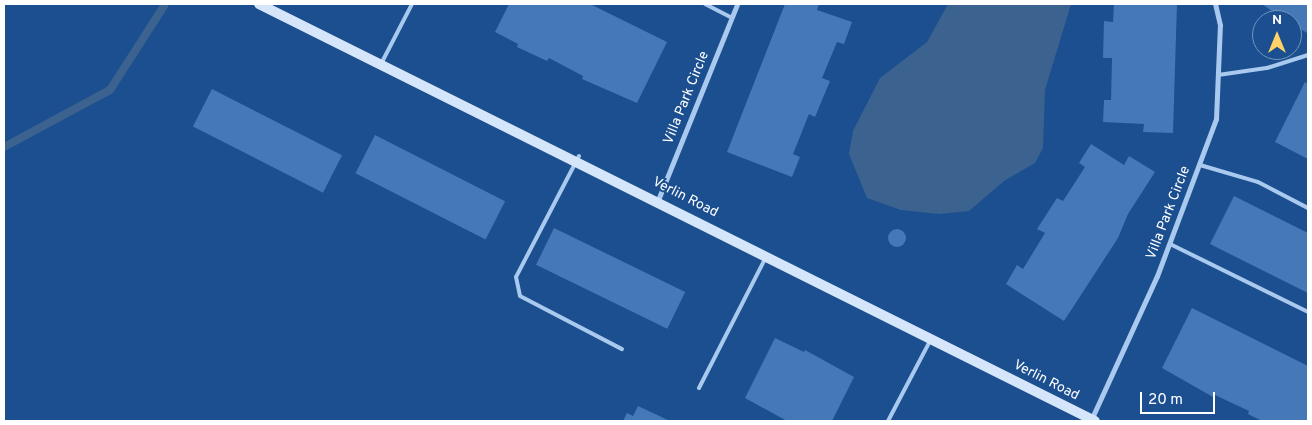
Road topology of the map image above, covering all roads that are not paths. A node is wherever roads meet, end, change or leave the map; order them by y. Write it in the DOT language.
graph roads {
  1 [pos="260,4"];
  2 [pos="412,4"];
  3 [pos="704,4"];
  4 [pos="737,4"];
  5 [pos="1215,4"];
  6 [pos="731,17"];
  7 [pos="1308,56"];
  8 [pos="381,64"];
  9 [pos="1218,75"];
  10 [pos="577,158"];
  11 [pos="1200,165"];
  12 [pos="658,200"];
  13 [pos="1308,208"];
  14 [pos="1170,244"];
  15 [pos="766,255"];
  16 [pos="1308,312"];
  17 [pos="932,338"];
  18 [pos="622,349"];
  19 [pos="699,388"];
  20 [pos="888,421"];
  21 [pos="1093,421"];
  1 -- 8 [label="street, Verlin Road"];
  2 -- 8 [label="lane"];
  3 -- 6 [label="lane"];
  4 -- 6 [label="street, Villa Park Circle"];
  5 -- 9 [label="street, Villa Park Circle"];
  6 -- 12 [label="street, Villa Park Circle"];
  7 -- 9 [label="lane"];
  8 -- 10 [label="street, Verlin Road"];
  9 -- 11 [label="street, Villa Park Circle"];
  10 -- 12 [label="street, Verlin Road"];
  10 -- 18 [label="lane"];
  11 -- 13 [label="lane"];
  11 -- 14 [label="street, Villa Park Circle"];
  12 -- 15 [label="street, Verlin Road"];
  14 -- 16 [label="lane"];
  14 -- 21 [label="street, Villa Park Circle"];
  15 -- 17 [label="street, Verlin Road"];
  15 -- 19 [label="lane"];
  17 -- 20 [label="lane"];
  17 -- 21 [label="street, Verlin Road"];
}
